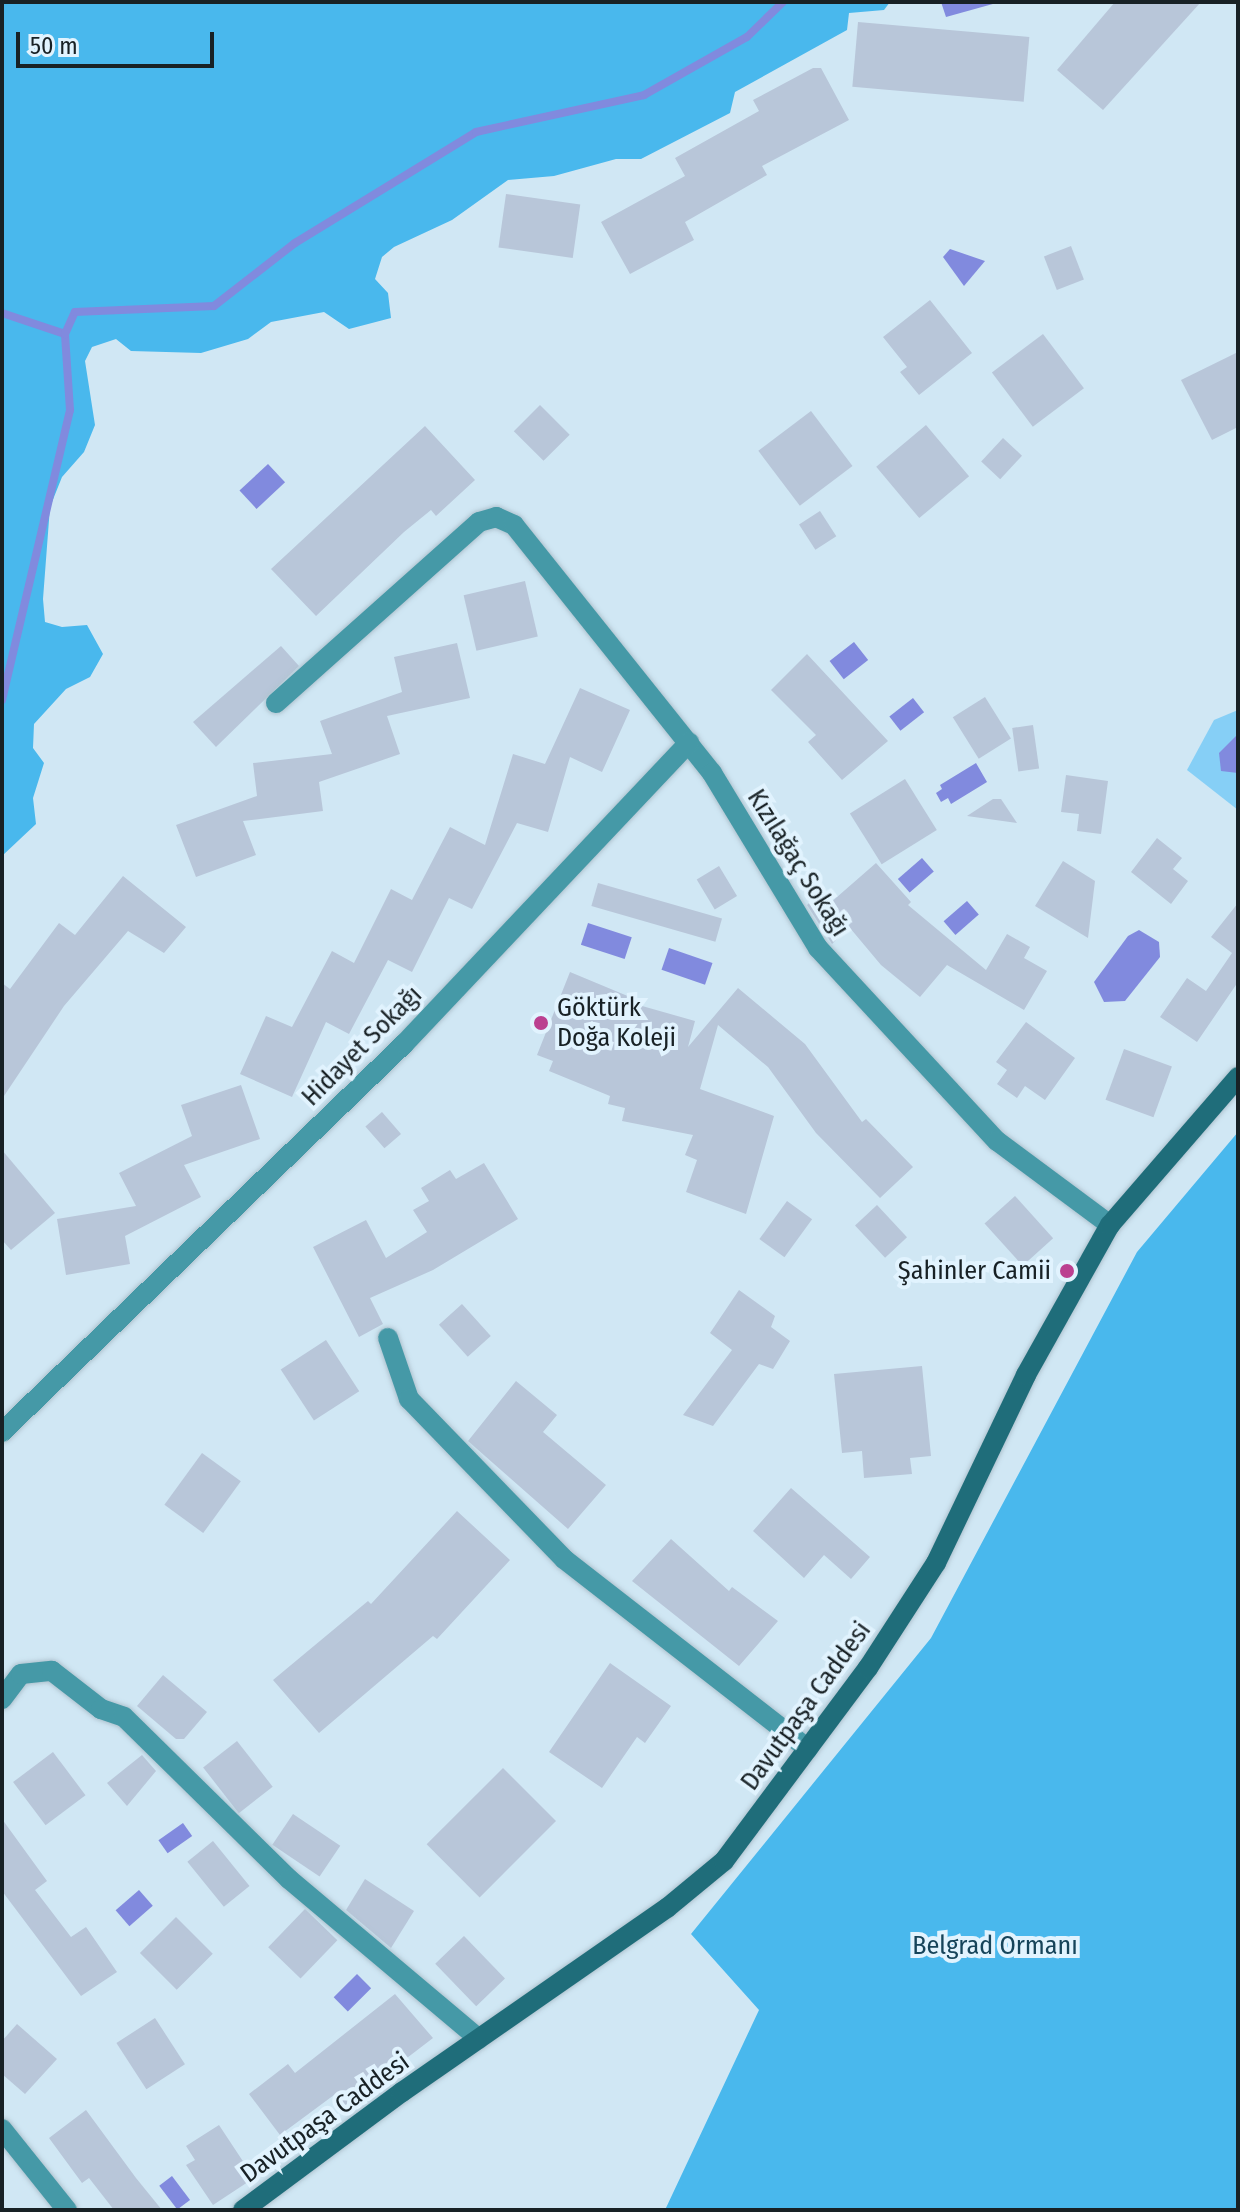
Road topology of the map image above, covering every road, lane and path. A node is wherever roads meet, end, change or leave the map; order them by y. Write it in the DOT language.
graph roads {
  1 [pos="276,703"];
  2 [pos="689,743"];
  3 [pos="1238,1077"];
  4 [pos="1110,1225"];
  5 [pos="388,1338"];
  6 [pos="2,1432"];
  7 [pos="2,1699"];
  8 [pos="808,1749"];
  9 [pos="479,2039"];
  10 [pos="2,2129"];
  11 [pos="67,2210"];
  12 [pos="243,2210"];
  1 -- 2 [label="street, Kızılağaç Sokağı"];
  2 -- 4 [label="street, Kızılağaç Sokağı"];
  2 -- 6 [label="street, Hidayet Sokağı"];
  3 -- 4 [label="street, Davutpaşa Caddesi"];
  4 -- 8 [label="street, Davutpaşa Caddesi"];
  5 -- 8 [label="street"];
  7 -- 9 [label="street"];
  8 -- 9 [label="street, Davutpaşa Caddesi"];
  9 -- 12 [label="street, Davutpaşa Caddesi"];
  10 -- 11 [label="street"];
}
